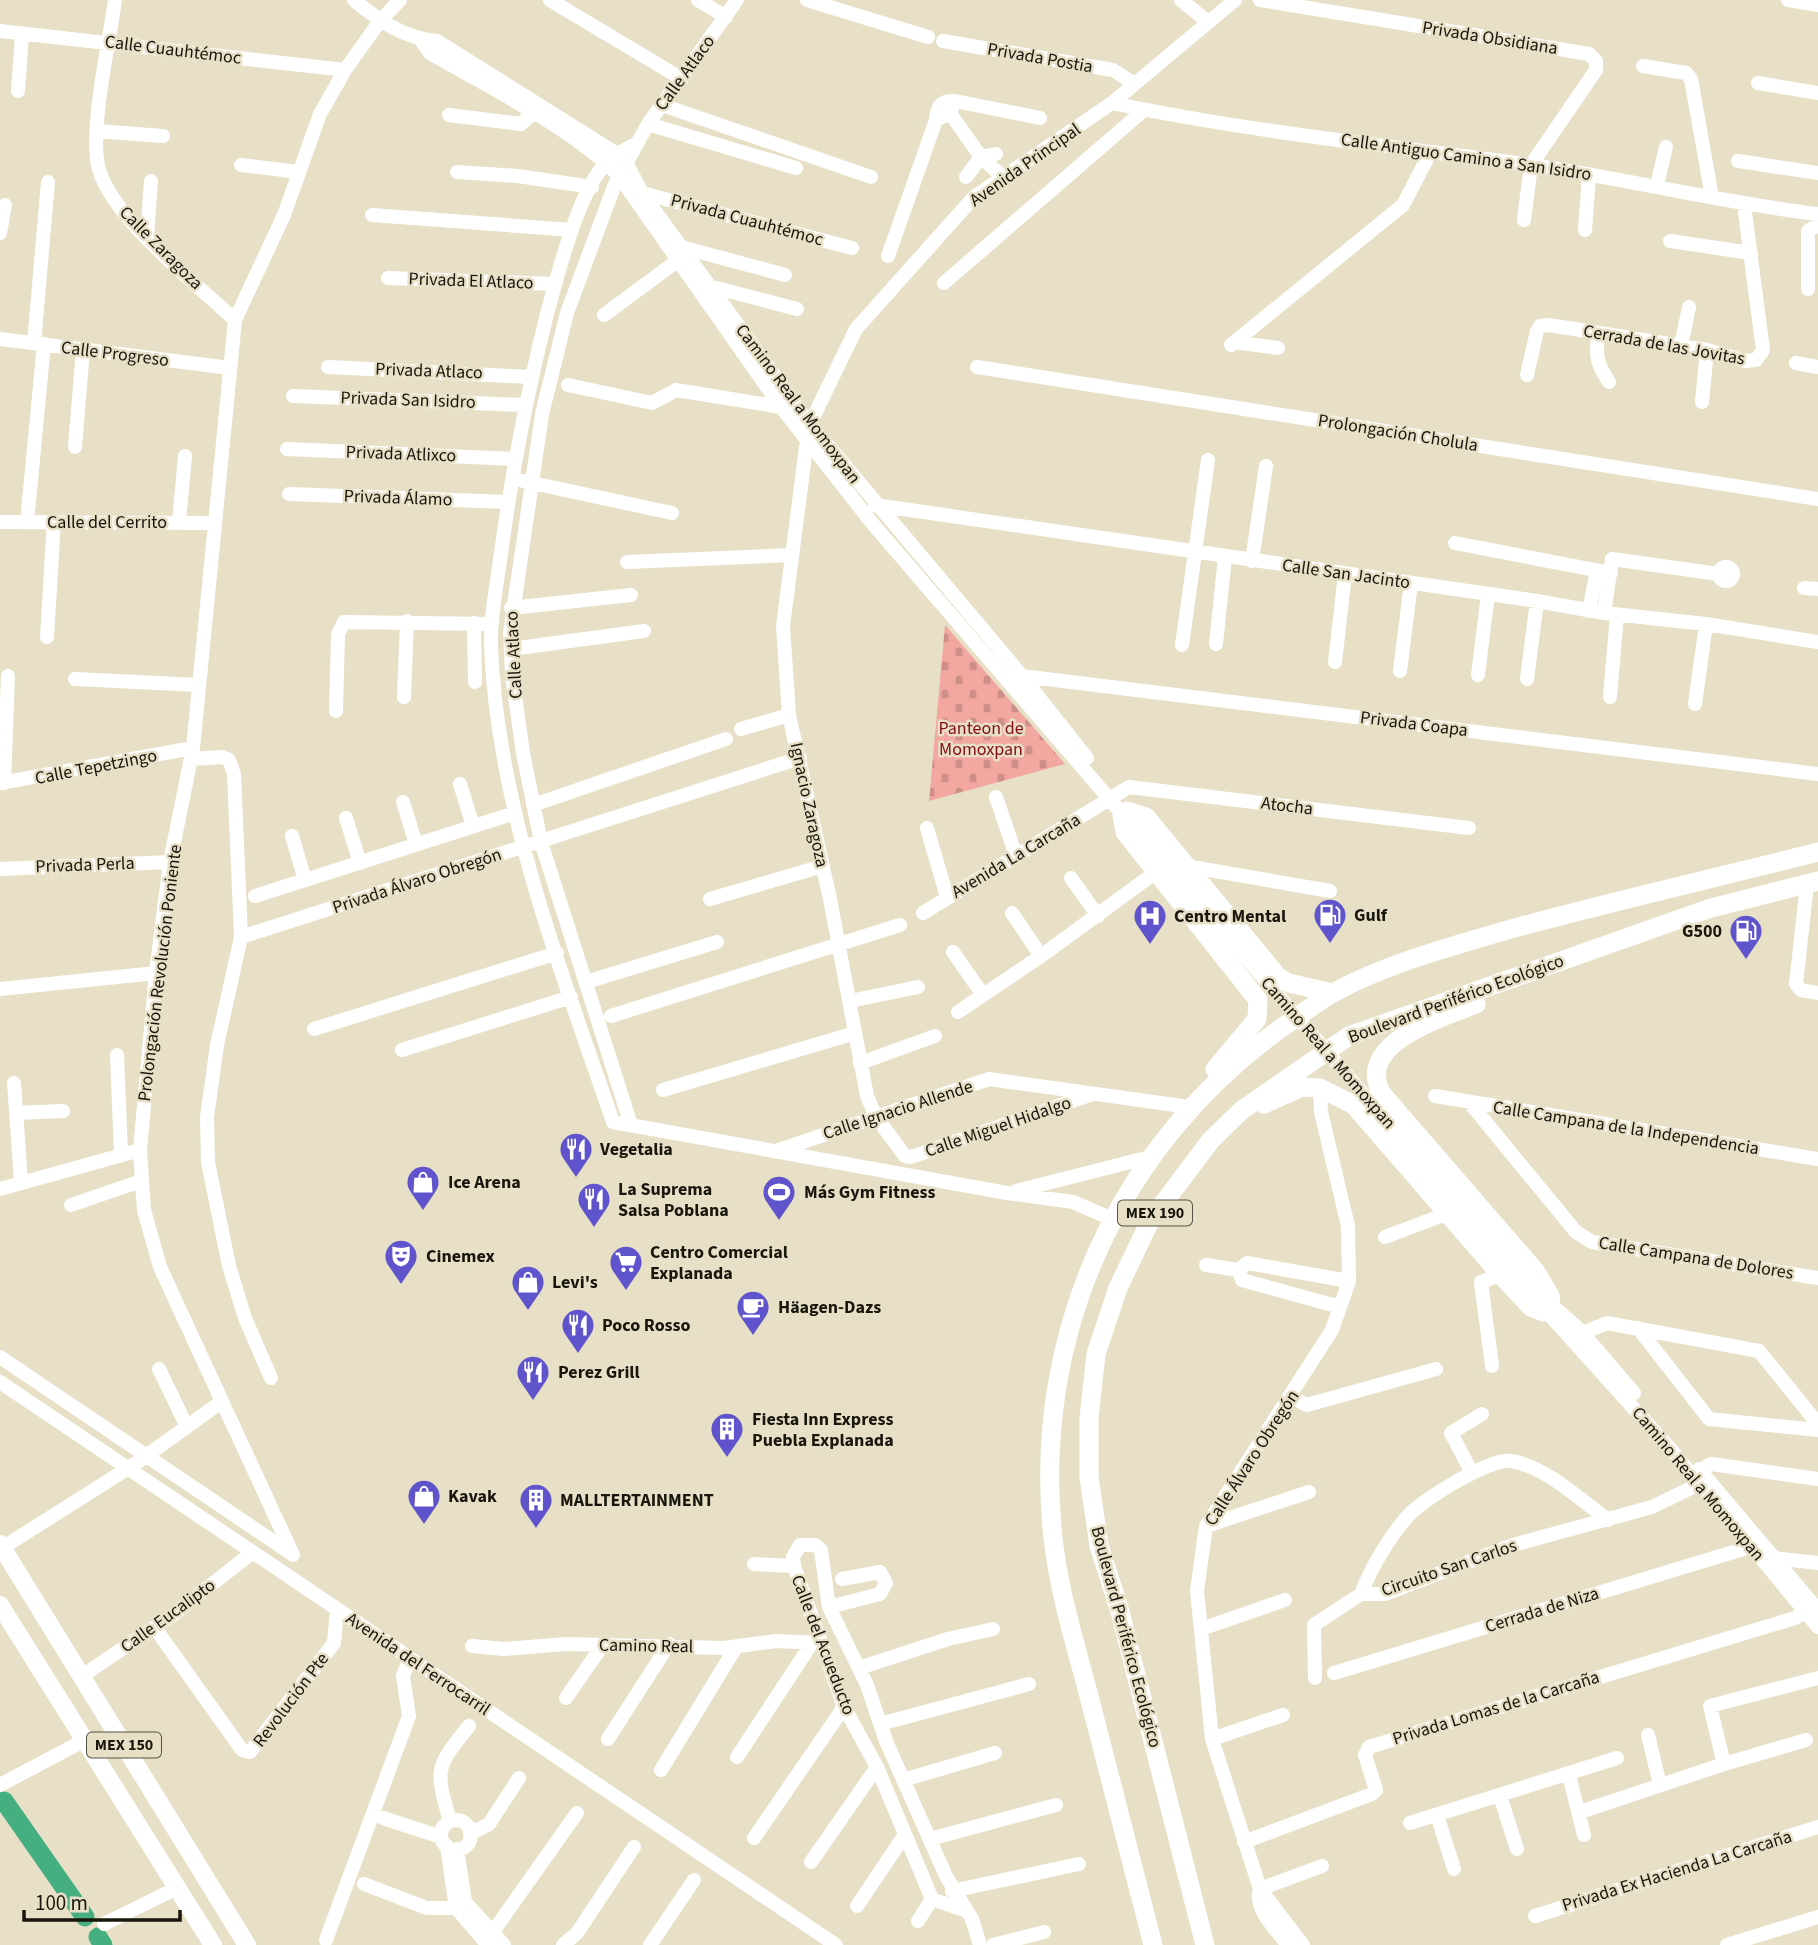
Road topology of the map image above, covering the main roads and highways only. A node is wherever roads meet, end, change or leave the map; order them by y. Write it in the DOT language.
graph roads {
  1 [pos="1818,843"];
  2 [pos="1818,852"];
  3 [pos="1763,866"];
  4 [pos="1812,882"];
  5 [pos="1711,908"];
  6 [pos="1332,993"];
  7 [pos="1189,1107"];
  8 [pos="1211,1140"];
  9 [pos="1,1546"];
  10 [pos="0,1605"];
  11 [pos="42,1613"];
  12 [pos="15,1628"];
  13 [pos="67,1653"];
  14 [pos="42,1672"];
  15 [pos="214,1945"];
  16 [pos="247,1945"];
  17 [pos="1153,1945"];
  18 [pos="1205,1945"];
  1 -- 3 [label="highway"];
  2 -- 3 [label="highway, MEX 190"];
  3 -- 6 [label="highway, MEX 190"];
  4 -- 5 [label="highway, Boulevard Periférico Ecológico / MEX 190"];
  5 -- 8 [label="highway, Boulevard Periférico Ecológico / MEX 190"];
  5 -- 8 [label="highway"];
  6 -- 7 [label="highway, MEX 190"];
  6 -- 7 [label="highway"];
  7 -- 17 [label="highway, MEX 190"];
  8 -- 18 [label="highway, Boulevard Periférico Ecológico / MEX 190"];
  9 -- 11 [label="main road, MEX 150"];
  10 -- 12 [label="main road, MEX 150"];
  11 -- 12 [label="main road"];
  11 -- 13 [label="main road, MEX 150"];
  12 -- 14 [label="main road, MEX 150"];
  13 -- 14 [label="main road"];
  13 -- 16 [label="main road, MEX 150"];
  14 -- 15 [label="main road, MEX 150"];
}
